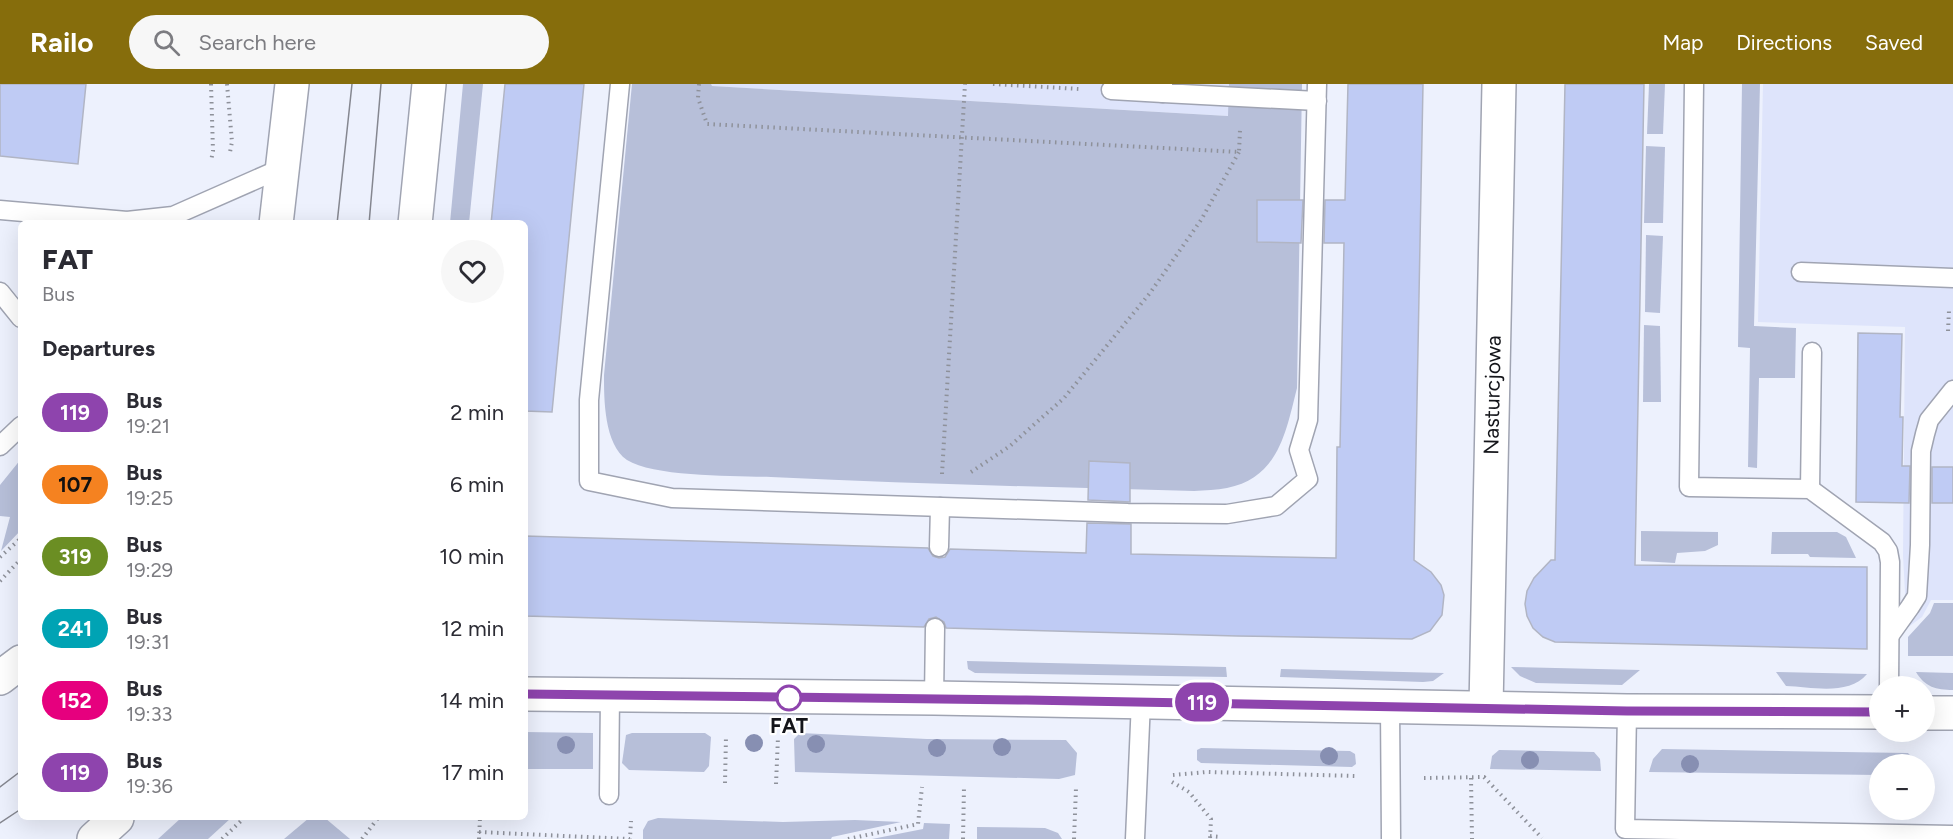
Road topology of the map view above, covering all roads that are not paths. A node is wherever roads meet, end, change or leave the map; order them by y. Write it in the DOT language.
graph roads {
  1 [pos="292,84"];
  2 [pos="429,84"];
  3 [pos="620,84"];
  4 [pos="1498,84"];
  5 [pos="1694,84"];
  6 [pos="1163,89"];
  7 [pos="1112,90"];
  8 [pos="1317,92"];
  9 [pos="282,168"];
  10 [pos="0,210"];
  11 [pos="115,220"];
  12 [pos="136,220"];
  13 [pos="276,220"];
  14 [pos="415,220"];
  15 [pos="1801,272"];
  16 [pos="1953,278"];
  17 [pos="0,292"];
  18 [pos="18,314"];
  19 [pos="1812,352"];
  20 [pos="1953,390"];
  21 [pos="18,429"];
  22 [pos="0,446"];
  23 [pos="1810,489"];
  24 [pos="941,500"];
  25 [pos="939,547"];
  26 [pos="935,628"];
  27 [pos="1890,635"];
  28 [pos="18,664"];
  29 [pos="1889,676"];
  30 [pos="0,678"];
  31 [pos="528,694"];
  32 [pos="610,694"];
  33 [pos="934,698"];
  34 [pos="1141,701"];
  35 [pos="1390,707"];
  36 [pos="1486,707"];
  37 [pos="1627,711"];
  38 [pos="1869,712"];
  39 [pos="1935,713"];
  40 [pos="1953,713"];
  41 [pos="609,795"];
  42 [pos="115,820"];
  43 [pos="1953,835"];
  44 [pos="1391,838"];
  45 [pos="94,839"];
  46 [pos="1135,839"];
  1 -- 9 [label="street"];
  2 -- 14 [label="street"];
  3 -- 24 [label="lane"];
  4 -- 36 [label="street, Nasturcjowa"];
  5 -- 23 [label="lane"];
  6 -- 7 [label="lane"];
  6 -- 8 [label="lane"];
  8 -- 24 [label="lane"];
  9 -- 12 [label="lane"];
  9 -- 13 [label="street"];
  10 -- 11 [label="lane"];
  15 -- 16 [label="lane"];
  17 -- 18 [label="lane"];
  19 -- 23 [label="lane"];
  20 -- 27 [label="lane"];
  21 -- 22 [label="lane"];
  23 -- 27 [label="lane"];
  24 -- 25 [label="lane"];
  26 -- 33 [label="lane"];
  27 -- 29 [label="lane"];
  28 -- 30 [label="street"];
  31 -- 32 [label="street"];
  32 -- 33 [label="street"];
  32 -- 41 [label="lane"];
  33 -- 34 [label="street"];
  34 -- 35 [label="street"];
  34 -- 46 [label="lane"];
  35 -- 36 [label="street"];
  35 -- 44 [label="lane"];
  36 -- 37 [label="street"];
  37 -- 38 [label="street"];
  37 -- 43 [label="lane"];
  39 -- 40 [label="street"];
  42 -- 45 [label="street"];
}
